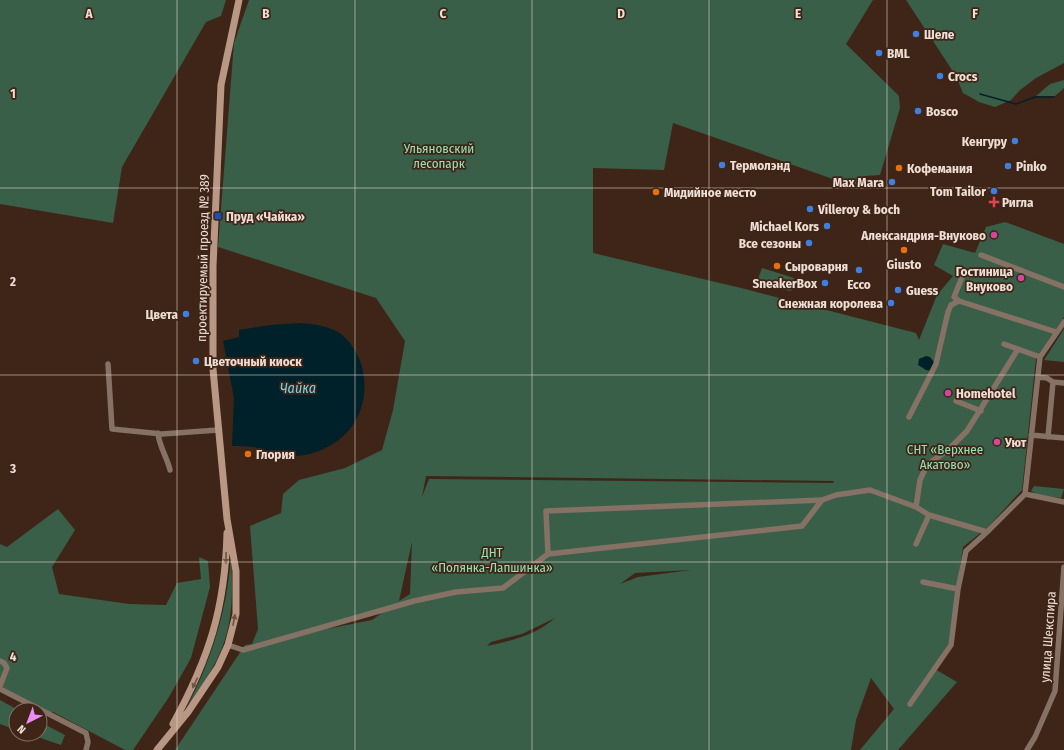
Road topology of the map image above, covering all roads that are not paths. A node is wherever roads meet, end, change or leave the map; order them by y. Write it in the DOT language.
graph roads {
  1 [pos="239,0"];
  2 [pos="981,255"];
  3 [pos="963,275"];
  4 [pos="1064,287"];
  5 [pos="959,302"];
  6 [pos="1064,322"];
  7 [pos="1056,332"];
  8 [pos="1004,344"];
  9 [pos="1018,349"];
  10 [pos="1040,357"];
  11 [pos="108,364"];
  12 [pos="1038,377"];
  13 [pos="1054,382"];
  14 [pos="1064,383"];
  15 [pos="956,402"];
  16 [pos="981,411"];
  17 [pos="909,417"];
  18 [pos="218,430"];
  19 [pos="158,433"];
  20 [pos="1031,435"];
  21 [pos="1048,437"];
  22 [pos="1064,438"];
  23 [pos="170,470"];
  24 [pos="1025,494"];
  25 [pos="822,500"];
  26 [pos="1064,502"];
  27 [pos="916,507"];
  28 [pos="929,515"];
  29 [pos="227,518"];
  30 [pos="987,532"];
  31 [pos="916,544"];
  32 [pos="548,554"];
  33 [pos="1064,567"];
  34 [pos="923,582"];
  35 [pos="958,589"];
  36 [pos="228,645"];
  37 [pos="0,661"];
  38 [pos="0,688"];
  39 [pos="910,704"];
  40 [pos="166,736"];
  41 [pos="86,750"];
  42 [pos="156,750"];
  43 [pos="1027,750"];
  1 -- 18 [label="main road, проектируемый проезд № 389"];
  2 -- 4 [label="street"];
  3 -- 5 [label="street"];
  5 -- 7 [label="street"];
  5 -- 17 [label="street"];
  6 -- 7 [label="street"];
  7 -- 10 [label="street"];
  8 -- 9 [label="street"];
  9 -- 10 [label="street"];
  9 -- 16 [label="street"];
  10 -- 12 [label="street"];
  11 -- 19 [label="street"];
  12 -- 13 [label="street"];
  12 -- 20 [label="street"];
  13 -- 14 [label="street"];
  13 -- 21 [label="street"];
  15 -- 16 [label="street"];
  16 -- 27 [label="street"];
  18 -- 19 [label="street"];
  18 -- 29 [label="main road, проектируемый проезд № 389"];
  19 -- 23 [label="street"];
  20 -- 21 [label="street"];
  20 -- 24 [label="street"];
  21 -- 22 [label="street"];
  24 -- 26 [label="street"];
  24 -- 30 [label="street"];
  25 -- 27 [label="street"];
  25 -- 32 [label="street"];
  25 -- 32 [label="street"];
  27 -- 28 [label="street"];
  28 -- 30 [label="street"];
  28 -- 31 [label="street"];
  36 -- 29 [label="main road, проектируемый проезд № 389, one-way"];
  29 -- 40 [label="main road, проектируемый проезд № 389, one-way"];
  30 -- 35 [label="street"];
  32 -- 36 [label="street"];
  33 -- 43 [label="street, улица Шекспира"];
  34 -- 35 [label="street"];
  35 -- 39 [label="street"];
  36 -- 40 [label="main road, проектируемый проезд № 389"];
  37 -- 38 [label="street"];
  38 -- 41 [label="street"];
  40 -- 42 [label="main road, проектируемый проезд № 389"];
}
